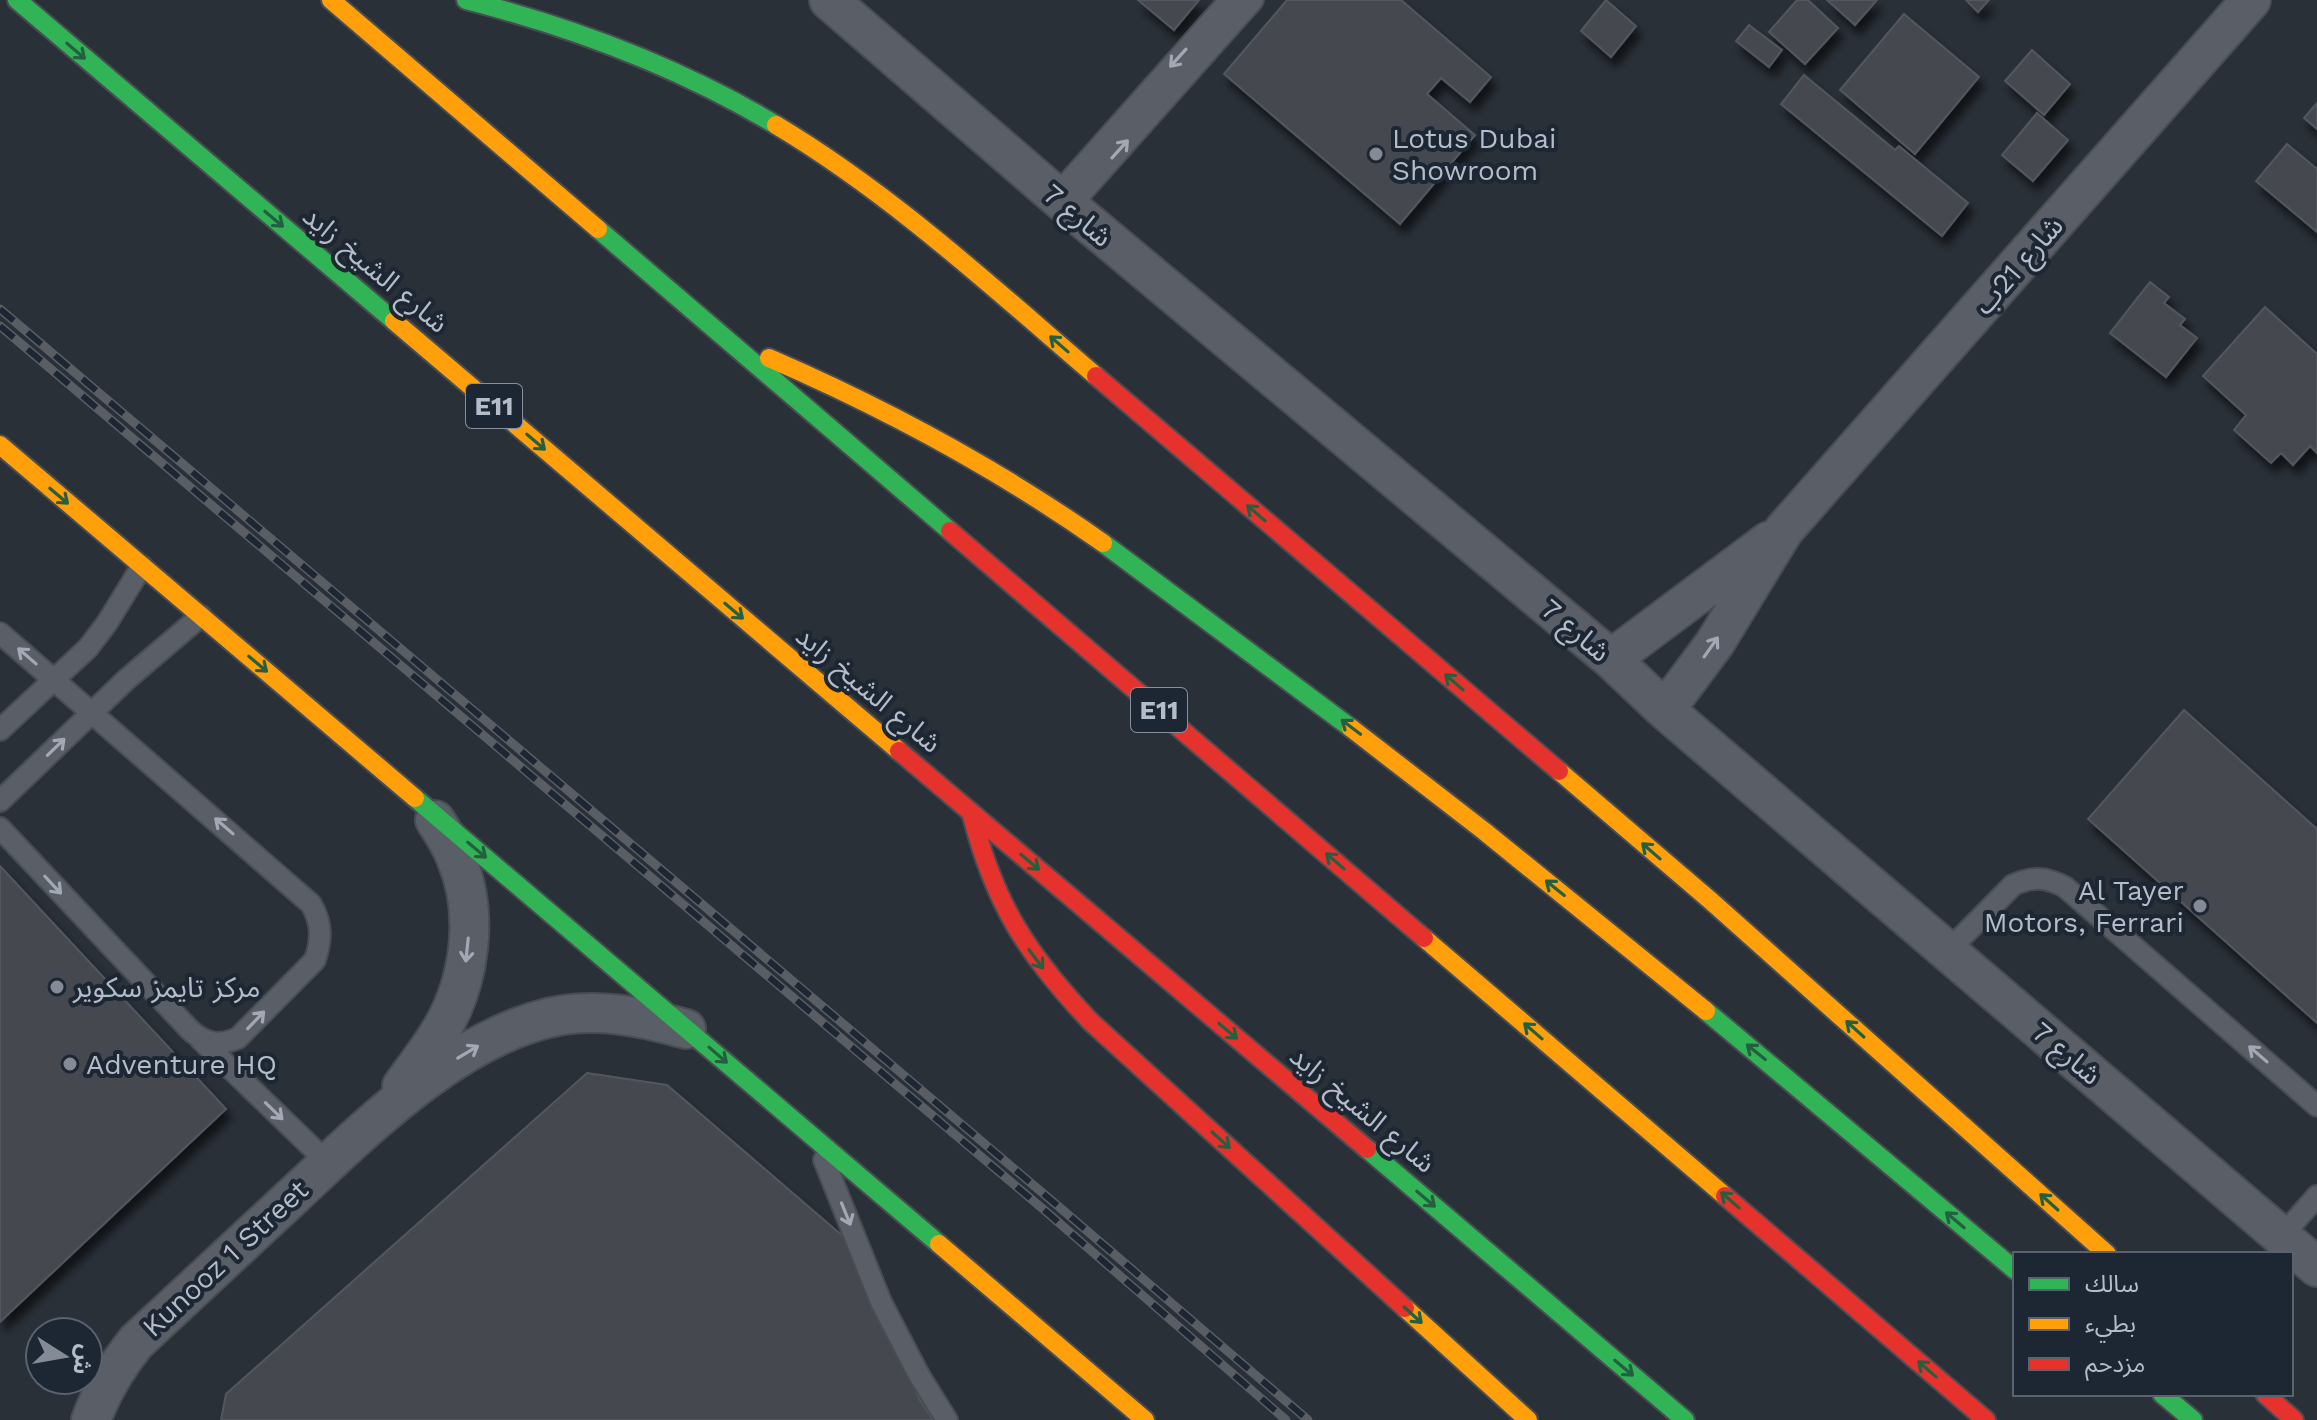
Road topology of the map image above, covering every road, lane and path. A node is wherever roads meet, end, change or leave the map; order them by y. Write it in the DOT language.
graph roads {
  1 [pos="17,0"];
  2 [pos="331,0"];
  3 [pos="466,0"];
  4 [pos="829,0"];
  5 [pos="1230,0"];
  6 [pos="1253,0"];
  7 [pos="2251,0"];
  8 [pos="1062,202"];
  9 [pos="728,341"];
  10 [pos="0,445"];
  11 [pos="1784,530"];
  12 [pos="142,566"];
  13 [pos="201,616"];
  14 [pos="0,633"];
  15 [pos="1611,659"];
  16 [pos="54,680"];
  17 [pos="1665,710"];
  18 [pos="92,712"];
  19 [pos="0,730"];
  20 [pos="0,801"];
  21 [pos="419,801"];
  22 [pos="971,812"];
  23 [pos="0,828"];
  24 [pos="1947,952"];
  25 [pos="689,1030"];
  26 [pos="198,1037"];
  27 [pos="2317,1106"];
  28 [pos="382,1114"];
  29 [pos="817,1141"];
  30 [pos="328,1163"];
  31 [pos="2317,1196"];
  32 [pos="2281,1237"];
  33 [pos="2105,1252"];
  34 [pos="2317,1267"];
  35 [pos="2013,1268"];
  36 [pos="2164,1396"];
  37 [pos="2267,1396"];
  38 [pos="91,1420"];
  39 [pos="947,1420"];
  40 [pos="1145,1420"];
  41 [pos="1528,1420"];
  42 [pos="1685,1420"];
  43 [pos="1986,1420"];
  44 [pos="2193,1420"];
  45 [pos="2294,1420"];
  1 -- 22 [label="main road, شارع الشيخ زايد / E11, one-way"];
  2 -- 9 [label="main road, E11"];
  33 -- 3 [label="main road, one-way"];
  4 -- 8 [label="street, شارع 7"];
  5 -- 8 [label="lane, one-way"];
  8 -- 6 [label="lane, one-way"];
  7 -- 11 [label="street, شارع 21ب"];
  8 -- 15 [label="street, شارع 7"];
  35 -- 9 [label="main road, one-way"];
  43 -- 9 [label="main road, E11, one-way"];
  10 -- 12 [label="main road, one-way"];
  11 -- 15 [label="street, شارع 21ب"];
  17 -- 11 [label="street, شارع 21ب, one-way"];
  12 -- 13 [label="main road"];
  12 -- 16 [label="lane"];
  13 -- 18 [label="lane"];
  13 -- 21 [label="main road, one-way"];
  16 -- 14 [label="lane, one-way"];
  15 -- 17 [label="street, شارع 7"];
  16 -- 18 [label="lane"];
  16 -- 19 [label="lane"];
  17 -- 24 [label="street, شارع 7"];
  20 -- 18 [label="lane, one-way"];
  26 -- 18 [label="lane, one-way"];
  21 -- 25 [label="main road, one-way"];
  21 -- 28 [label="street, Kunooz 1 Street, one-way"];
  22 -- 41 [label="main road, one-way"];
  22 -- 42 [label="main road, شارع الشيخ زايد / E11, one-way"];
  23 -- 26 [label="lane, one-way"];
  27 -- 24 [label="lane, one-way"];
  24 -- 32 [label="street, شارع 7"];
  28 -- 25 [label="street, Kunooz 1 Street, one-way"];
  25 -- 29 [label="main road, one-way"];
  26 -- 30 [label="lane, one-way"];
  28 -- 30 [label="street, Kunooz 1 Street"];
  29 -- 39 [label="lane, one-way"];
  29 -- 40 [label="main road"];
  30 -- 38 [label="street, Kunooz 1 Street"];
  31 -- 32 [label="lane"];
  32 -- 34 [label="street, شارع 7"];
  36 -- 44 [label="main road"];
  37 -- 45 [label="main road"];
}
